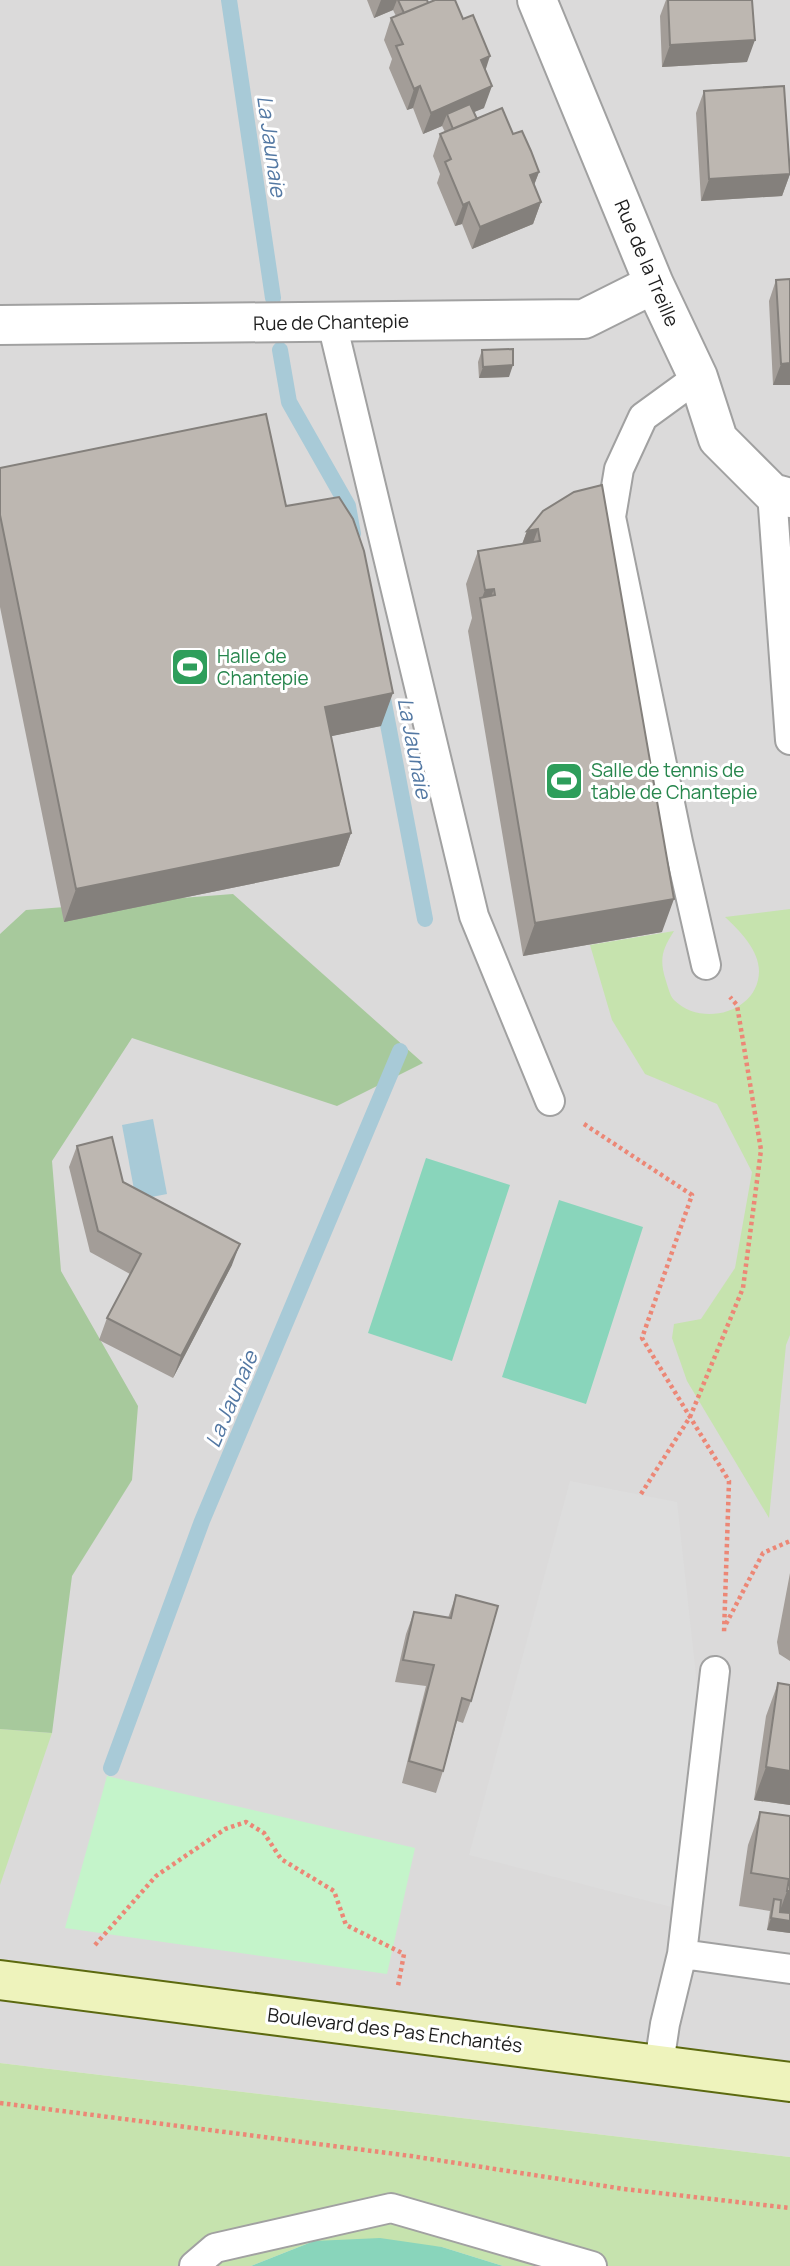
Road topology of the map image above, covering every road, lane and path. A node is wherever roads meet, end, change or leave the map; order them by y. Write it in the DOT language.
graph roads {
  1 [pos="537,0"];
  2 [pos="654,284"];
  3 [pos="332,323"];
  4 [pos="0,325"];
  5 [pos="698,377"];
  6 [pos="781,496"];
  7 [pos="790,740"];
  8 [pos="706,965"];
  9 [pos="550,1101"];
  10 [pos="690,1418"];
  11 [pos="641,1494"];
  12 [pos="790,1541"];
  13 [pos="725,1625"];
  14 [pos="715,1671"];
  15 [pos="88,1952"];
  16 [pos="682,1954"];
  17 [pos="790,1969"];
  18 [pos="0,1980"];
  19 [pos="397,1990"];
  20 [pos="659,2064"];
  21 [pos="790,2082"];
  22 [pos="0,2103"];
  23 [pos="790,2208"];
  24 [pos="194,2266"];
  25 [pos="592,2266"];
  1 -- 2 [label="street, Rue de la Treille"];
  2 -- 3 [label="street, Rue de Chantepie"];
  2 -- 5 [label="street, Rue de la Treille"];
  3 -- 4 [label="street, Rue de Chantepie"];
  3 -- 9 [label="lane"];
  5 -- 6 [label="street, Rue de la Treille"];
  5 -- 8 [label="lane"];
  6 -- 7 [label="lane"];
  8 -- 10 [label="path"];
  9 -- 10 [label="path"];
  10 -- 11 [label="path"];
  10 -- 13 [label="path"];
  12 -- 13 [label="path"];
  13 -- 14 [label="path"];
  14 -- 16 [label="lane"];
  15 -- 19 [label="path"];
  16 -- 17 [label="lane"];
  16 -- 20 [label="lane"];
  18 -- 20 [label="main road, Boulevard des Pas Enchantés"];
  20 -- 21 [label="main road, Boulevard des Pas Enchantés"];
  22 -- 23 [label="path"];
  24 -- 25 [label="lane"];
}
